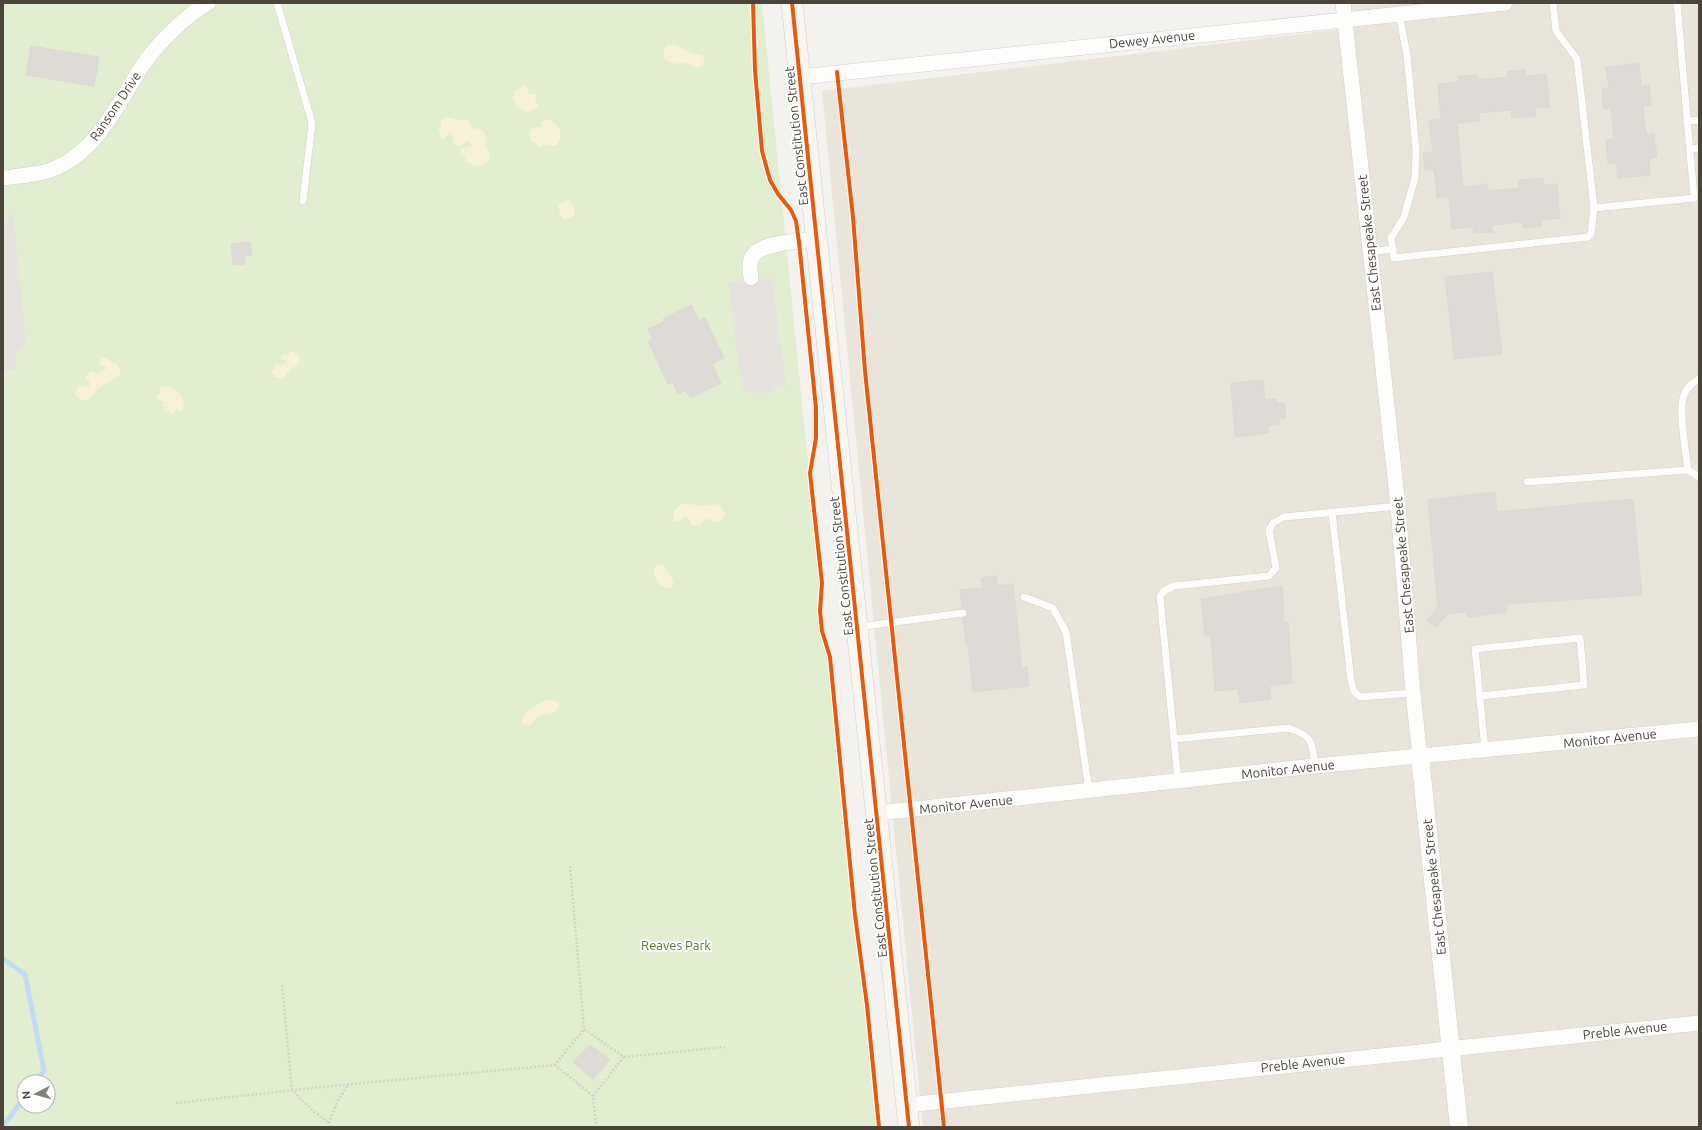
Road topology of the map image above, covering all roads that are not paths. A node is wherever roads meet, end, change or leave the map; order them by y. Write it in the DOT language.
graph roads {
  1 [pos="208,3"];
  2 [pos="276,3"];
  3 [pos="792,3"];
  4 [pos="1343,3"];
  5 [pos="1505,3"];
  6 [pos="1553,3"];
  7 [pos="1677,3"];
  8 [pos="1399,14"];
  9 [pos="1345,19"];
  10 [pos="800,77"];
  11 [pos="1699,120"];
  12 [pos="1687,121"];
  13 [pos="1699,148"];
  14 [pos="1690,149"];
  15 [pos="3,178"];
  16 [pos="303,201"];
  17 [pos="1594,208"];
  18 [pos="817,239"];
  19 [pos="1393,249"];
  20 [pos="1370,252"];
  21 [pos="751,278"];
  22 [pos="1699,379"];
  23 [pos="1688,470"];
  24 [pos="1699,477"];
  25 [pos="1527,482"];
  26 [pos="1398,506"];
  27 [pos="1332,512"];
  28 [pos="1024,597"];
  29 [pos="963,613"];
  30 [pos="858,627"];
  31 [pos="1414,693"];
  32 [pos="1480,696"];
  33 [pos="1699,729"];
  34 [pos="1174,739"];
  35 [pos="1485,750"];
  36 [pos="1420,757"];
  37 [pos="1315,766"];
  38 [pos="1178,781"];
  39 [pos="1089,791"];
  40 [pos="877,814"];
  41 [pos="1699,1023"];
  42 [pos="1450,1048"];
  43 [pos="907,1105"];
  44 [pos="909,1127"];
  45 [pos="1459,1127"];
  1 -- 15 [label="street, Ransom Drive"];
  2 -- 16 [label="lane"];
  3 -- 10 [label="main road, East Constitution Street"];
  4 -- 9 [label="street, East Chesapeake Street"];
  5 -- 8 [label="street, Dewey Avenue"];
  6 -- 17 [label="lane"];
  7 -- 12 [label="lane"];
  8 -- 9 [label="street, Dewey Avenue"];
  8 -- 19 [label="lane"];
  9 -- 10 [label="street, Dewey Avenue"];
  9 -- 20 [label="street, East Chesapeake Street"];
  10 -- 18 [label="main road, East Constitution Street"];
  11 -- 12 [label="lane"];
  12 -- 14 [label="lane"];
  13 -- 14 [label="lane"];
  14 -- 17 [label="lane"];
  17 -- 19 [label="lane"];
  18 -- 21 [label="street"];
  18 -- 30 [label="main road, East Constitution Street"];
  19 -- 20 [label="lane"];
  20 -- 26 [label="street, East Chesapeake Street"];
  22 -- 23 [label="lane"];
  23 -- 24 [label="lane"];
  23 -- 25 [label="lane"];
  26 -- 27 [label="lane"];
  26 -- 31 [label="street, East Chesapeake Street"];
  27 -- 31 [label="lane"];
  27 -- 34 [label="lane"];
  28 -- 39 [label="lane"];
  29 -- 30 [label="lane"];
  30 -- 40 [label="main road, East Constitution Street"];
  31 -- 36 [label="street, East Chesapeake Street"];
  32 -- 32 [label="lane"];
  32 -- 35 [label="lane"];
  33 -- 35 [label="street, Monitor Avenue"];
  34 -- 37 [label="lane"];
  34 -- 38 [label="lane"];
  35 -- 36 [label="street, Monitor Avenue"];
  36 -- 37 [label="street, Monitor Avenue"];
  36 -- 42 [label="street, East Chesapeake Street"];
  37 -- 38 [label="street, Monitor Avenue"];
  38 -- 39 [label="street, Monitor Avenue"];
  39 -- 40 [label="street, Monitor Avenue"];
  40 -- 43 [label="main road, East Constitution Street"];
  41 -- 42 [label="street, Preble Avenue"];
  42 -- 43 [label="street, Preble Avenue"];
  42 -- 45 [label="street, East Chesapeake Street"];
  43 -- 44 [label="main road, East Constitution Street"];
}
